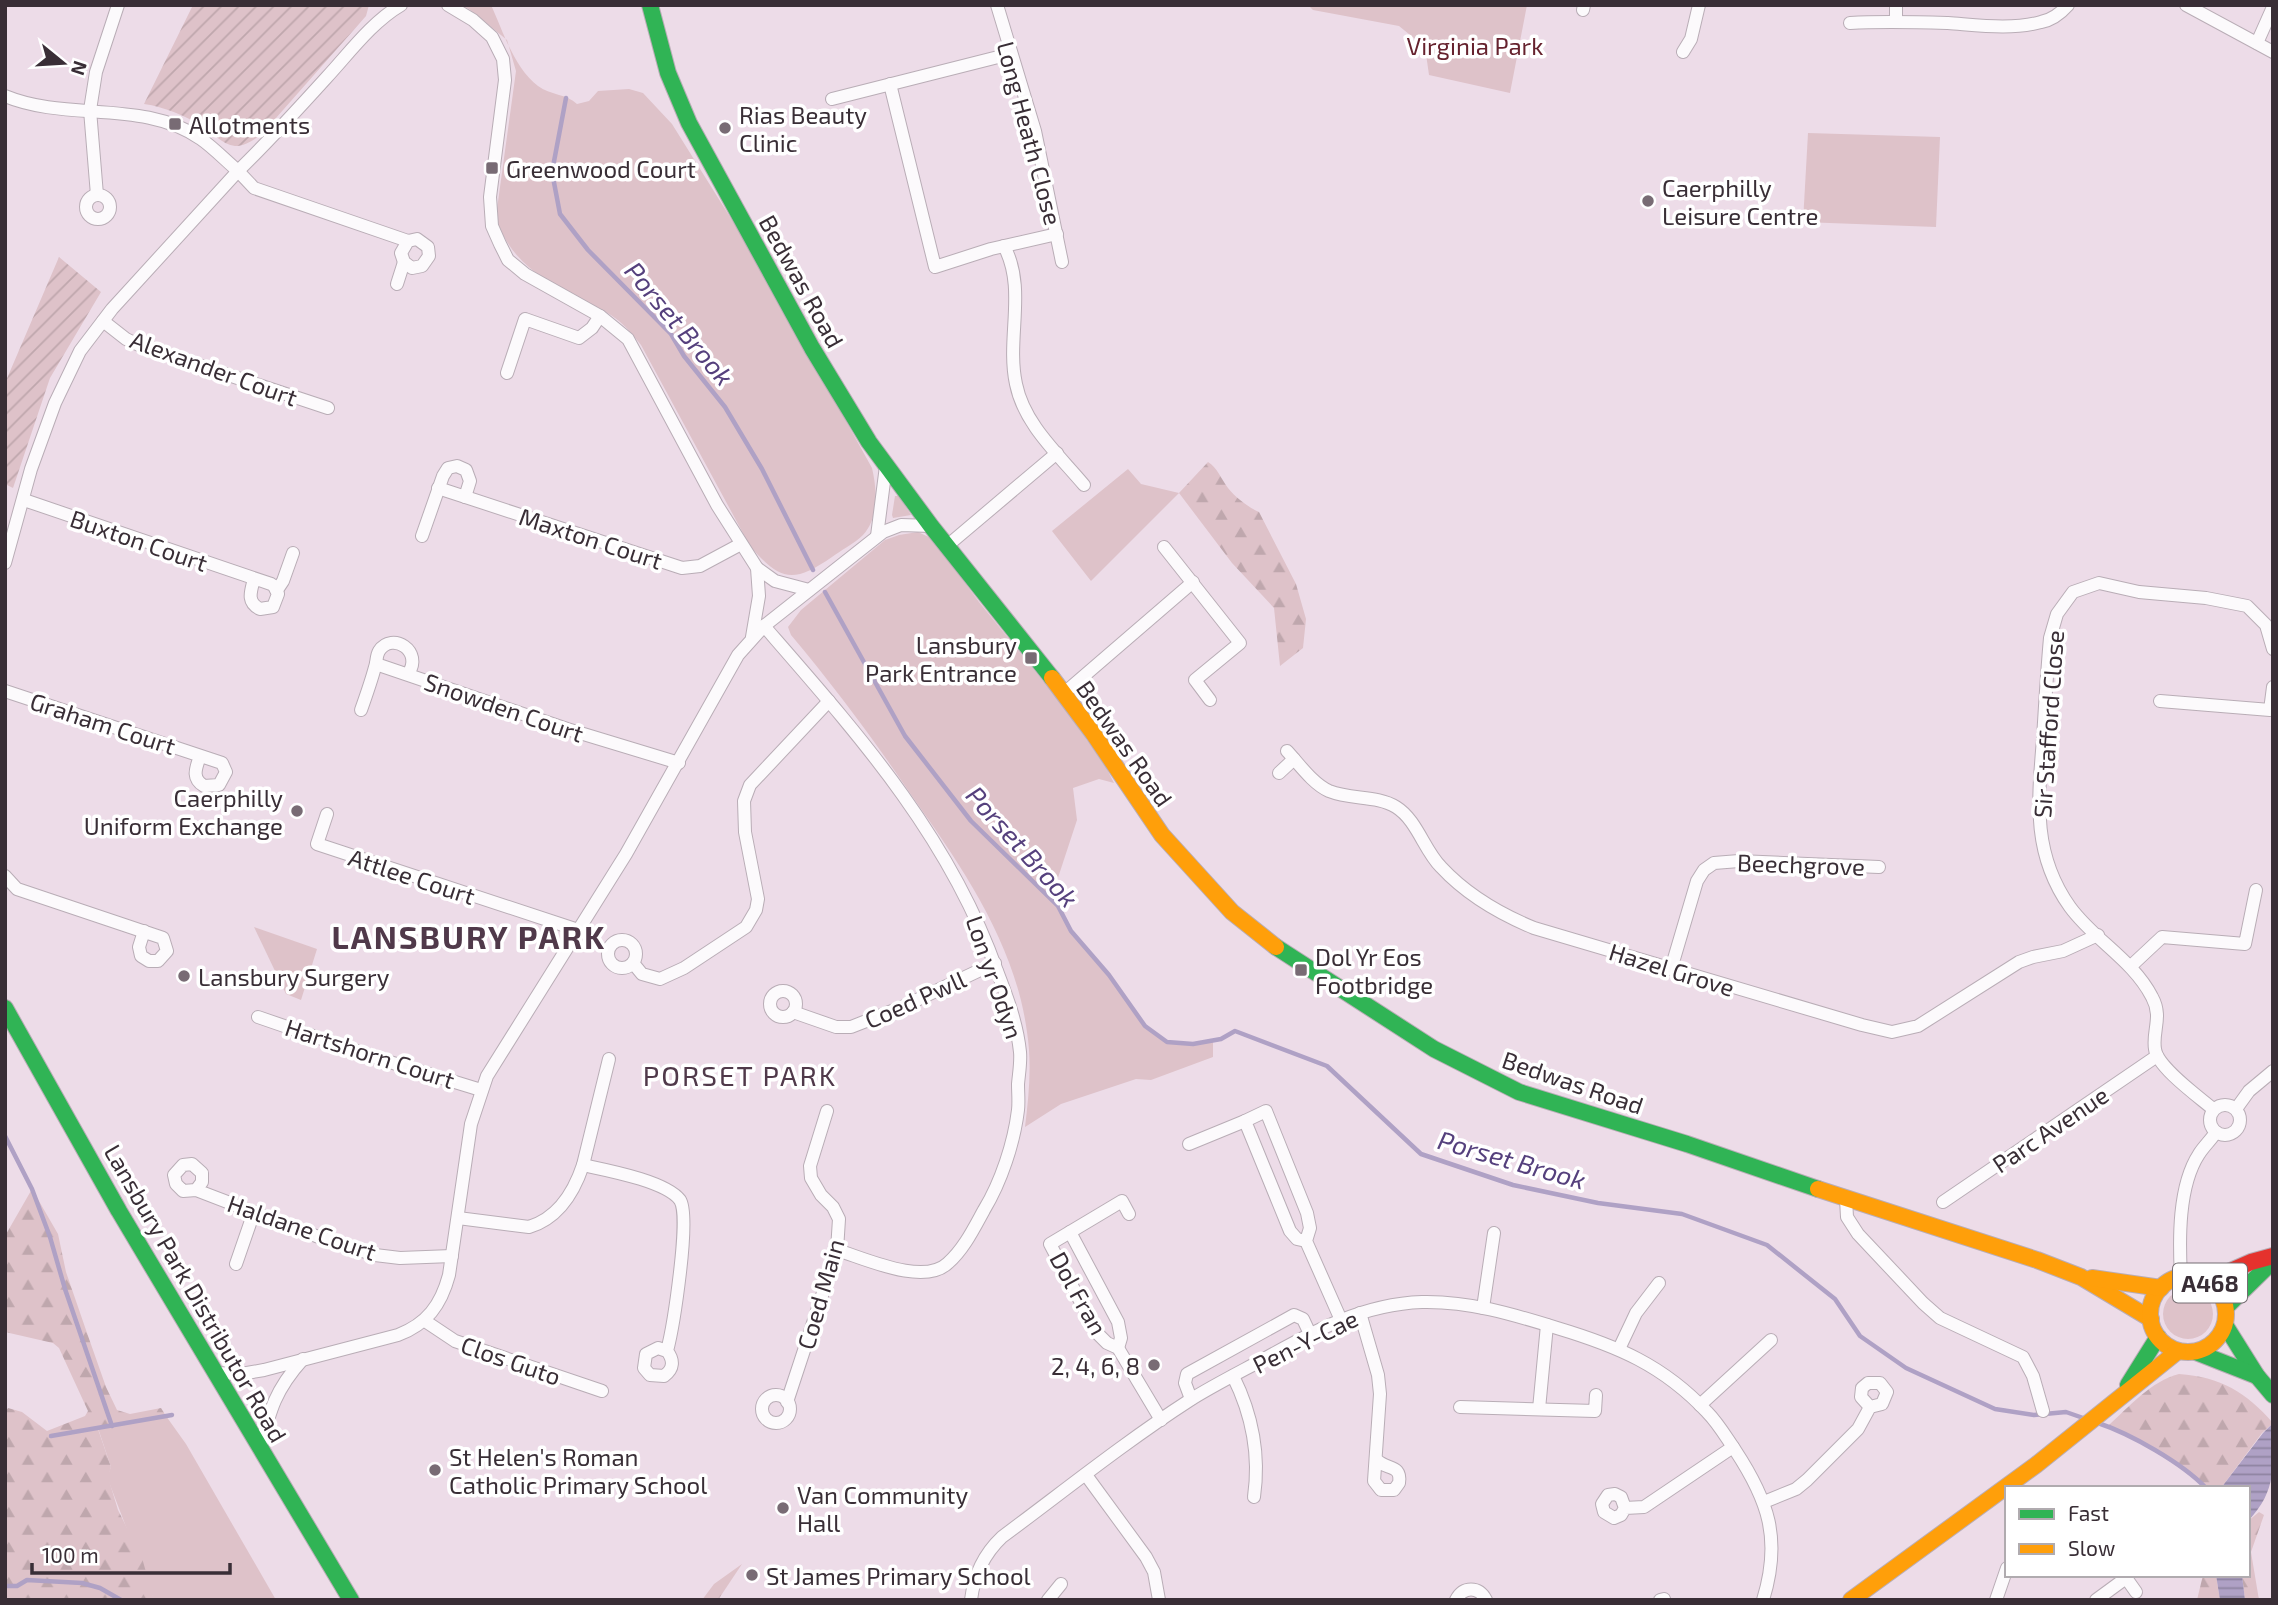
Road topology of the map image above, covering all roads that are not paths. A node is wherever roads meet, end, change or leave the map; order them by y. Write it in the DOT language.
graph roads {
  1 [pos="118,5"];
  2 [pos="401,5"];
  3 [pos="448,5"];
  4 [pos="650,5"];
  5 [pos="997,5"];
  6 [pos="1699,5"];
  7 [pos="1896,5"];
  8 [pos="2068,5"];
  9 [pos="2186,5"];
  10 [pos="2273,8"];
  11 [pos="1896,21"];
  12 [pos="1850,23"];
  13 [pos="2257,43"];
  14 [pos="1683,52"];
  15 [pos="2273,52"];
  16 [pos="1010,54"];
  17 [pos="890,84"];
  18 [pos="5,96"];
  19 [pos="832,99"];
  20 [pos="90,110"];
  21 [pos="238,171"];
  22 [pos="97,195"];
  23 [pos="1057,234"];
  24 [pos="408,241"];
  25 [pos="1004,246"];
  26 [pos="404,262"];
  27 [pos="1062,262"];
  28 [pos="397,284"];
  29 [pos="600,316"];
  30 [pos="103,321"];
  31 [pos="507,373"];
  32 [pos="328,408"];
  33 [pos="1057,453"];
  34 [pos="886,466"];
  35 [pos="1084,485"];
  36 [pos="439,488"];
  37 [pos="465,497"];
  38 [pos="24,500"];
  39 [pos="931,526"];
  40 [pos="422,536"];
  41 [pos="877,536"];
  42 [pos="741,544"];
  43 [pos="947,546"];
  44 [pos="1164,547"];
  45 [pos="292,553"];
  46 [pos="5,563"];
  47 [pos="757,568"];
  48 [pos="254,579"];
  49 [pos="1193,582"];
  50 [pos="277,590"];
  51 [pos="809,590"];
  52 [pos="764,626"];
  53 [pos="752,637"];
  54 [pos="2273,649"];
  55 [pos="376,664"];
  56 [pos="408,674"];
  57 [pos="2273,687"];
  58 [pos="5,691"];
  59 [pos="1063,694"];
  60 [pos="1210,700"];
  61 [pos="829,701"];
  62 [pos="2160,701"];
  63 [pos="361,710"];
  64 [pos="200,756"];
  65 [pos="679,763"];
  66 [pos="1279,773"];
  67 [pos="327,814"];
  68 [pos="1879,867"];
  69 [pos="5,876"];
  70 [pos="2256,890"];
  71 [pos="578,930"];
  72 [pos="144,931"];
  73 [pos="2098,936"];
  74 [pos="633,963"];
  75 [pos="995,963"];
  76 [pos="2131,966"];
  77 [pos="1671,969"];
  78 [pos="5,1008"];
  79 [pos="793,1012"];
  80 [pos="258,1017"];
  81 [pos="2157,1056"];
  82 [pos="609,1059"];
  83 [pos="2273,1071"];
  84 [pos="481,1090"];
  85 [pos="2213,1109"];
  86 [pos="2236,1109"];
  87 [pos="827,1111"];
  88 [pos="1245,1121"];
  89 [pos="2216,1132"];
  90 [pos="1189,1144"];
  91 [pos="583,1165"];
  92 [pos="196,1189"];
  93 [pos="1846,1199"];
  94 [pos="1943,1202"];
  95 [pos="254,1212"];
  96 [pos="1129,1214"];
  97 [pos="458,1218"];
  98 [pos="1070,1232"];
  99 [pos="1494,1233"];
  100 [pos="1306,1241"];
  101 [pos="837,1250"];
  102 [pos="452,1256"];
  103 [pos="2273,1259"];
  104 [pos="236,1264"];
  105 [pos="2081,1277"];
  106 [pos="2182,1277"];
  107 [pos="2208,1281"];
  108 [pos="1658,1283"];
  109 [pos="2161,1288"];
  110 [pos="2226,1307"];
  111 [pos="1483,1308"];
  112 [pos="1360,1313"];
  113 [pos="2151,1319"];
  114 [pos="1341,1320"];
  115 [pos="425,1321"];
  116 [pos="1547,1325"];
  117 [pos="2225,1325"];
  118 [pos="1310,1334"];
  119 [pos="2158,1337"];
  120 [pos="1771,1340"];
  121 [pos="1118,1348"];
  122 [pos="1619,1349"];
  123 [pos="667,1351"];
  124 [pos="2178,1351"];
  125 [pos="2196,1352"];
  126 [pos="303,1358"];
  127 [pos="216,1373"];
  128 [pos="1233,1376"];
  129 [pos="2257,1376"];
  130 [pos="602,1391"];
  131 [pos="1596,1395"];
  132 [pos="2273,1395"];
  133 [pos="2121,1397"];
  134 [pos="1191,1399"];
  135 [pos="787,1402"];
  136 [pos="1700,1405"];
  137 [pos="1460,1407"];
  138 [pos="1870,1407"];
  139 [pos="1539,1409"];
  140 [pos="2043,1410"];
  141 [pos="1161,1420"];
  142 [pos="1732,1447"];
  143 [pos="260,1449"];
  144 [pos="1377,1460"];
  145 [pos="1086,1475"];
  146 [pos="2006,1486"];
  147 [pos="2005,1487"];
  148 [pos="1254,1497"];
  149 [pos="1764,1502"];
  150 [pos="1625,1508"];
  151 [pos="2005,1574"];
  152 [pos="2125,1577"];
  153 [pos="1061,1584"];
  154 [pos="2136,1592"];
  155 [pos="1052,1598"];
  156 [pos="351,1600"];
  157 [pos="971,1600"];
  158 [pos="1159,1600"];
  159 [pos="1456,1600"];
  160 [pos="1486,1600"];
  161 [pos="1763,1600"];
  162 [pos="1851,1600"];
  163 [pos="1996,1600"];
  164 [pos="2096,1600"];
  1 -- 20 [label="street"];
  2 -- 21 [label="street"];
  3 -- 29 [label="street"];
  4 -- 34 [label="main road, Bedwas Road"];
  5 -- 16 [label="street, Long Heath Close"];
  6 -- 14 [label="street"];
  7 -- 11 [label="street"];
  8 -- 11 [label="street"];
  9 -- 13 [label="street"];
  10 -- 13 [label="street"];
  11 -- 12 [label="street"];
  13 -- 15 [label="street"];
  16 -- 17 [label="street"];
  16 -- 23 [label="street, Long Heath Close"];
  17 -- 19 [label="street"];
  17 -- 25 [label="street"];
  18 -- 20 [label="street"];
  20 -- 21 [label="street"];
  20 -- 22 [label="street"];
  21 -- 24 [label="street"];
  21 -- 30 [label="street"];
  23 -- 25 [label="street"];
  23 -- 27 [label="street, Long Heath Close"];
  24 -- 26 [label="street"];
  24 -- 26 [label="street"];
  25 -- 33 [label="street"];
  26 -- 28 [label="street"];
  29 -- 31 [label="street"];
  29 -- 42 [label="street"];
  30 -- 32 [label="street, Alexander Court"];
  30 -- 38 [label="street"];
  33 -- 35 [label="street"];
  33 -- 43 [label="street"];
  34 -- 39 [label="main road, Bedwas Road"];
  34 -- 41 [label="street"];
  36 -- 37 [label="street, Maxton Court"];
  36 -- 37 [label="street"];
  36 -- 40 [label="street"];
  37 -- 42 [label="street, Maxton Court"];
  38 -- 46 [label="street"];
  38 -- 48 [label="street, Buxton Court"];
  39 -- 41 [label="street"];
  39 -- 43 [label="main road, Bedwas Road"];
  41 -- 51 [label="street"];
  42 -- 47 [label="street"];
  43 -- 59 [label="main road, Bedwas Road"];
  44 -- 49 [label="street"];
  45 -- 50 [label="street"];
  47 -- 51 [label="street"];
  47 -- 53 [label="street"];
  48 -- 50 [label="street, Buxton Court"];
  48 -- 50 [label="street"];
  49 -- 59 [label="street"];
  49 -- 60 [label="street"];
  51 -- 52 [label="street"];
  52 -- 53 [label="street"];
  52 -- 61 [label="street, Lon yr Odyn"];
  53 -- 65 [label="street"];
  54 -- 73 [label="street, Sir Stafford Close"];
  55 -- 56 [label="street, Snowden Court"];
  55 -- 56 [label="street"];
  55 -- 63 [label="street"];
  56 -- 65 [label="street, Snowden Court"];
  57 -- 62 [label="street"];
  58 -- 64 [label="street, Graham Court"];
  59 -- 93 [label="main road, Bedwas Road"];
  61 -- 74 [label="street"];
  61 -- 75 [label="street, Lon yr Odyn"];
  65 -- 71 [label="street"];
  66 -- 77 [label="street, Hazel Grove"];
  67 -- 71 [label="street, Attlee Court"];
  68 -- 77 [label="street, Beechgrove"];
  69 -- 72 [label="street"];
  70 -- 76 [label="street"];
  71 -- 84 [label="street"];
  73 -- 76 [label="street, Sir Stafford Close"];
  73 -- 77 [label="street, Hazel Grove"];
  75 -- 79 [label="street, Coed Pwll"];
  75 -- 101 [label="street, Lon yr Odyn"];
  76 -- 81 [label="street, Sir Stafford Close"];
  78 -- 127 [label="main road, Lansbury Park Distributor Road"];
  80 -- 84 [label="street, Hartshorn Court"];
  81 -- 85 [label="street"];
  81 -- 94 [label="street, Parc Avenue"];
  82 -- 91 [label="street"];
  83 -- 86 [label="street"];
  84 -- 97 [label="street"];
  85 -- 86 [label="street"];
  85 -- 89 [label="street"];
  86 -- 89 [label="street"];
  87 -- 101 [label="street, Coed Main"];
  88 -- 90 [label="street"];
  88 -- 100 [label="street"];
  88 -- 100 [label="street"];
  89 -- 106 [label="street"];
  91 -- 97 [label="street"];
  91 -- 123 [label="street"];
  92 -- 95 [label="street, Haldane Court"];
  93 -- 105 [label="main road, Bedwas Road"];
  93 -- 140 [label="street"];
  95 -- 102 [label="street, Haldane Court"];
  95 -- 104 [label="street"];
  96 -- 98 [label="street, Dol Fran"];
  97 -- 102 [label="street"];
  98 -- 121 [label="street"];
  98 -- 121 [label="street, Dol Fran"];
  99 -- 111 [label="street"];
  100 -- 114 [label="street"];
  101 -- 135 [label="street, Coed Main"];
  102 -- 115 [label="street"];
  103 -- 107 [label="main road, A468"];
  103 -- 110 [label="main road, A468"];
  105 -- 109 [label="main road"];
  105 -- 113 [label="main road"];
  106 -- 107 [label="main road, A468"];
  106 -- 109 [label="main road, A468"];
  107 -- 110 [label="main road, A468"];
  108 -- 122 [label="street"];
  109 -- 113 [label="main road, A468"];
  110 -- 117 [label="main road, A468"];
  111 -- 112 [label="street, Pen-Y-Cae"];
  111 -- 116 [label="street, Pen-Y-Cae"];
  112 -- 114 [label="street, Pen-Y-Cae"];
  112 -- 144 [label="street"];
  113 -- 119 [label="main road, A468"];
  114 -- 118 [label="street, Pen-Y-Cae"];
  115 -- 126 [label="street"];
  115 -- 130 [label="street, Clos Guto"];
  116 -- 122 [label="street, Pen-Y-Cae"];
  116 -- 139 [label="street"];
  117 -- 125 [label="main road, A468"];
  117 -- 129 [label="main road, A468"];
  118 -- 128 [label="street, Pen-Y-Cae"];
  118 -- 134 [label="street"];
  119 -- 124 [label="main road"];
  119 -- 133 [label="main road"];
  120 -- 136 [label="street"];
  121 -- 141 [label="street, Dol Fran"];
  122 -- 136 [label="street, Pen-Y-Cae"];
  124 -- 125 [label="main road, A468"];
  124 -- 133 [label="main road"];
  125 -- 129 [label="main road, A468"];
  126 -- 127 [label="street"];
  126 -- 143 [label="street"];
  127 -- 143 [label="main road, Lansbury Park Distributor Road"];
  128 -- 134 [label="street, Pen-Y-Cae"];
  128 -- 148 [label="street"];
  129 -- 132 [label="main road, A468"];
  131 -- 139 [label="street"];
  133 -- 146 [label="main road"];
  134 -- 141 [label="street, Pen-Y-Cae"];
  136 -- 142 [label="street, Pen-Y-Cae"];
  137 -- 139 [label="street"];
  138 -- 149 [label="street"];
  141 -- 145 [label="street, Pen-Y-Cae"];
  142 -- 149 [label="street, Pen-Y-Cae"];
  142 -- 150 [label="street"];
  143 -- 156 [label="main road, Lansbury Park Distributor Road"];
  145 -- 157 [label="street, Pen-Y-Cae"];
  145 -- 158 [label="street"];
  147 -- 162 [label="main road"];
  149 -- 161 [label="street, Pen-Y-Cae"];
  151 -- 163 [label="street"];
  152 -- 154 [label="street"];
  152 -- 164 [label="street"];
  153 -- 155 [label="street"];
  159 -- 160 [label="street"];
}
